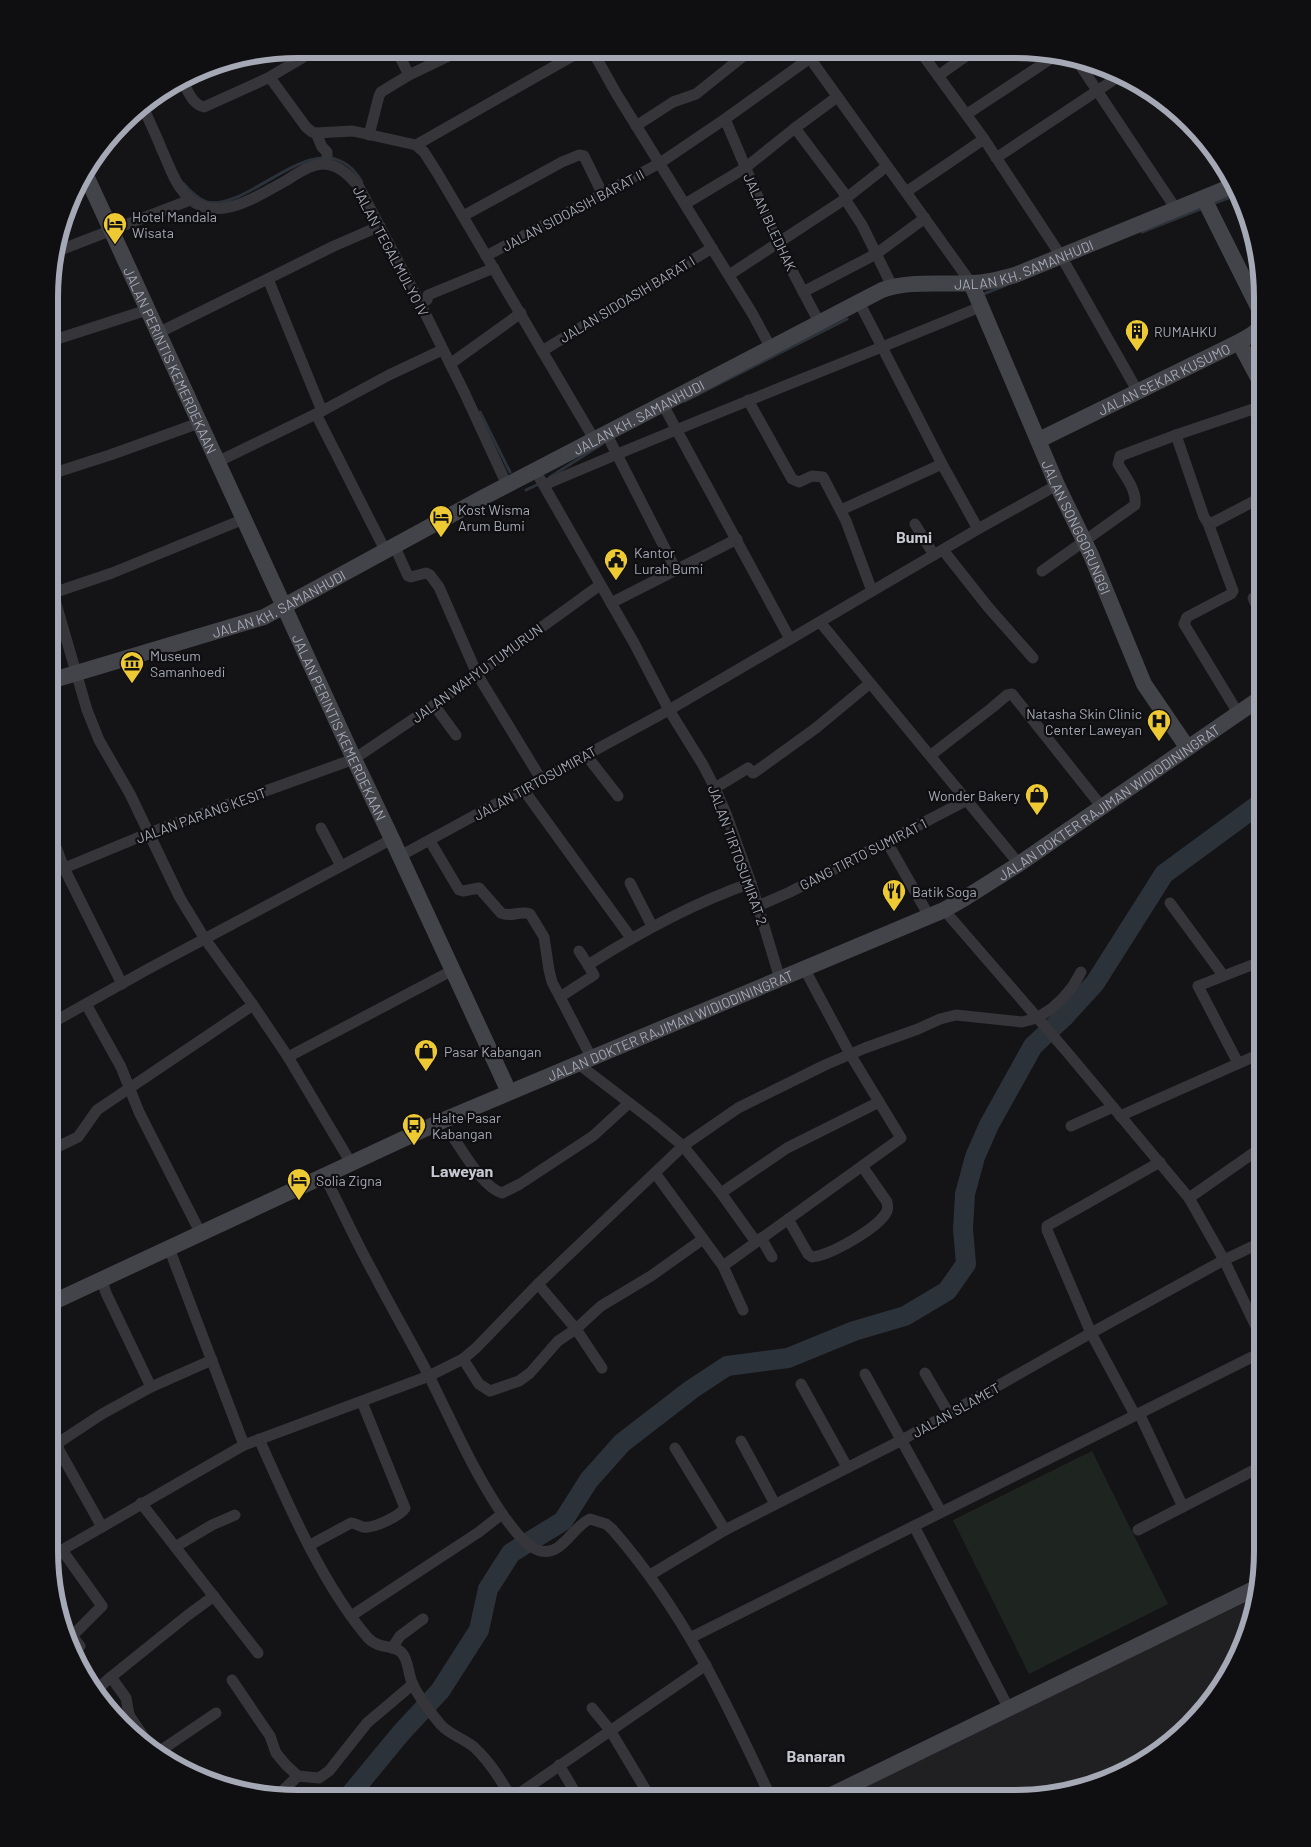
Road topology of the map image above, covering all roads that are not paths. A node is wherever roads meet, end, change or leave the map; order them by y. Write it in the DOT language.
graph roads {
  1 [pos="302,58"];
  2 [pos="400,58"];
  3 [pos="444,58"];
  4 [pos="569,58"];
  5 [pos="597,58"];
  6 [pos="741,58"];
  7 [pos="802,58"];
  8 [pos="810,58"];
  9 [pos="926,58"];
  10 [pos="963,58"];
  11 [pos="1048,60"];
  12 [pos="1082,68"];
  13 [pos="409,75"];
  14 [pos="938,76"];
  15 [pos="268,78"];
  16 [pos="1115,80"];
  17 [pos="185,85"];
  18 [pos="1098,91"];
  19 [pos="837,97"];
  20 [pos="145,112"];
  21 [pos="967,114"];
  22 [pos="725,120"];
  23 [pos="636,126"];
  24 [pos="795,128"];
  25 [pos="316,133"];
  26 [pos="369,135"];
  27 [pos="984,140"];
  28 [pos="416,145"];
  29 [pos="996,158"];
  30 [pos="327,159"];
  31 [pos="660,163"];
  32 [pos="887,166"];
  33 [pos="745,168"];
  34 [pos="88,180"];
  35 [pos="1228,189"];
  36 [pos="906,192"];
  37 [pos="603,195"];
  38 [pos="845,199"];
  39 [pos="190,200"];
  40 [pos="1205,201"];
  41 [pos="685,204"];
  42 [pos="1176,208"];
  43 [pos="463,216"];
  44 [pos="925,218"];
  45 [pos="380,226"];
  46 [pos="111,231"];
  47 [pos="778,244"];
  48 [pos="712,248"];
  49 [pos="62,249"];
  50 [pos="876,254"];
  51 [pos="486,256"];
  52 [pos="1064,262"];
  53 [pos="494,268"];
  54 [pos="729,275"];
  55 [pos="268,279"];
  56 [pos="892,286"];
  57 [pos="803,292"];
  58 [pos="976,296"];
  59 [pos="1254,299"];
  60 [pos="423,302"];
  61 [pos="859,302"];
  62 [pos="147,310"];
  63 [pos="521,313"];
  64 [pos="819,322"];
  65 [pos="158,333"];
  66 [pos="1254,334"];
  67 [pos="58,339"];
  68 [pos="1240,342"];
  69 [pos="770,348"];
  70 [pos="883,348"];
  71 [pos="442,350"];
  72 [pos="542,351"];
  73 [pos="453,362"];
  74 [pos="1254,369"];
  75 [pos="1138,392"];
  76 [pos="748,400"];
  77 [pos="666,409"];
  78 [pos="1254,409"];
  79 [pos="319,413"];
  80 [pos="199,423"];
  81 [pos="676,428"];
  82 [pos="1176,435"];
  83 [pos="600,436"];
  84 [pos="1039,440"];
  85 [pos="617,453"];
  86 [pos="217,462"];
  87 [pos="942,464"];
  88 [pos="58,471"];
  89 [pos="540,479"];
  90 [pos="507,485"];
  91 [pos="1057,485"];
  92 [pos="1254,501"];
  93 [pos="841,510"];
  94 [pos="244,519"];
  95 [pos="1208,523"];
  96 [pos="915,524"];
  97 [pos="978,529"];
  98 [pos="737,539"];
  99 [pos="1084,541"];
  100 [pos="389,547"];
  101 [pos="938,553"];
  102 [pos="676,570"];
  103 [pos="1042,571"];
  104 [pos="600,585"];
  105 [pos="58,586"];
  106 [pos="872,591"];
  107 [pos="611,603"];
  108 [pos="284,606"];
  109 [pos="58,610"];
  110 [pos="820,622"];
  111 [pos="790,639"];
  112 [pos="1033,658"];
  113 [pos="76,674"];
  114 [pos="477,674"];
  115 [pos="58,679"];
  116 [pos="869,684"];
  117 [pos="1254,703"];
  118 [pos="434,705"];
  119 [pos="669,710"];
  120 [pos="1238,714"];
  121 [pos="456,734"];
  122 [pos="1187,747"];
  123 [pos="586,754"];
  124 [pos="931,755"];
  125 [pos="354,759"];
  126 [pos="541,779"];
  127 [pos="715,788"];
  128 [pos="523,789"];
  129 [pos="618,796"];
  130 [pos="967,800"];
  131 [pos="1102,807"];
  132 [pos="321,828"];
  133 [pos="149,834"];
  134 [pos="392,838"];
  135 [pos="430,840"];
  136 [pos="887,842"];
  137 [pos="58,853"];
  138 [pos="400,856"];
  139 [pos="1019,864"];
  140 [pos="341,866"];
  141 [pos="64,868"];
  142 [pos="58,871"];
  143 [pos="630,883"];
  144 [pos="751,883"];
  145 [pos="1170,902"];
  146 [pos="758,906"];
  147 [pos="944,910"];
  148 [pos="929,916"];
  149 [pos="652,926"];
  150 [pos="631,938"];
  151 [pos="205,939"];
  152 [pos="579,951"];
  153 [pos="1254,964"];
  154 [pos="588,966"];
  155 [pos="804,968"];
  156 [pos="453,970"];
  157 [pos="1081,972"];
  158 [pos="1223,975"];
  159 [pos="780,979"];
  160 [pos="122,984"];
  161 [pos="560,997"];
  162 [pos="86,1004"];
  163 [pos="253,1005"];
  164 [pos="58,1020"];
  165 [pos="1040,1021"];
  166 [pos="850,1054"];
  167 [pos="1254,1057"];
  168 [pos="288,1058"];
  169 [pos="584,1060"];
  170 [pos="1238,1064"];
  171 [pos="130,1088"];
  172 [pos="509,1092"];
  173 [pos="879,1102"];
  174 [pos="629,1103"];
  175 [pos="1116,1112"];
  176 [pos="1071,1126"];
  177 [pos="452,1136"];
  178 [pos="682,1146"];
  179 [pos="58,1147"];
  180 [pos="1254,1153"];
  181 [pos="1160,1162"];
  182 [pos="351,1163"];
  183 [pos="862,1166"];
  184 [pos="655,1174"];
  185 [pos="324,1175"];
  186 [pos="721,1193"];
  187 [pos="1189,1198"];
  188 [pos="788,1219"];
  189 [pos="201,1234"];
  190 [pos="703,1239"];
  191 [pos="759,1240"];
  192 [pos="1254,1246"];
  193 [pos="169,1248"];
  194 [pos="772,1257"];
  195 [pos="1224,1260"];
  196 [pos="723,1266"];
  197 [pos="101,1278"];
  198 [pos="538,1284"];
  199 [pos="58,1300"];
  200 [pos="743,1310"];
  201 [pos="1254,1322"];
  202 [pos="576,1329"];
  203 [pos="1091,1333"];
  204 [pos="1254,1356"];
  205 [pos="463,1359"];
  206 [pos="212,1360"];
  207 [pos="602,1368"];
  208 [pos="925,1373"];
  209 [pos="865,1374"];
  210 [pos="429,1376"];
  211 [pos="801,1384"];
  212 [pos="151,1387"];
  213 [pos="362,1402"];
  214 [pos="949,1414"];
  215 [pos="1137,1414"];
  216 [pos="258,1439"];
  217 [pos="902,1440"];
  218 [pos="741,1441"];
  219 [pos="244,1445"];
  220 [pos="675,1448"];
  221 [pos="847,1468"];
  222 [pos="1254,1470"];
  223 [pos="141,1504"];
  224 [pos="775,1504"];
  225 [pos="1183,1507"];
  226 [pos="941,1512"];
  227 [pos="235,1515"];
  228 [pos="506,1518"];
  229 [pos="914,1526"];
  230 [pos="102,1527"];
  231 [pos="725,1530"];
  232 [pos="1138,1530"];
  233 [pos="310,1545"];
  234 [pos="175,1547"];
  235 [pos="62,1550"];
  236 [pos="58,1552"];
  237 [pos="650,1575"];
  238 [pos="1250,1590"];
  239 [pos="214,1596"];
  240 [pos="351,1616"];
  241 [pos="423,1619"];
  242 [pos="73,1635"];
  243 [pos="690,1638"];
  244 [pos="392,1648"];
  245 [pos="258,1653"];
  246 [pos="706,1665"];
  247 [pos="111,1677"];
  248 [pos="232,1680"];
  249 [pos="100,1686"];
  250 [pos="414,1687"];
  251 [pos="592,1708"];
  252 [pos="1008,1709"];
  253 [pos="216,1713"];
  254 [pos="610,1730"];
  255 [pos="141,1731"];
  256 [pos="163,1748"];
  257 [pos="559,1765"];
  258 [pos="298,1776"];
  259 [pos="284,1789"];
  260 [pos="508,1790"];
  261 [pos="523,1790"];
  262 [pos="574,1790"];
  263 [pos="646,1790"];
  264 [pos="767,1790"];
  265 [pos="841,1790"];
  1 -- 15 [label="street"];
  2 -- 13 [label="street"];
  3 -- 13 [label="street"];
  4 -- 28 [label="street"];
  5 -- 23 [label="street"];
  6 -- 23 [label="street"];
  7 -- 22 [label="street, JALAN SIDOASIH BARAT II"];
  8 -- 19 [label="street"];
  9 -- 14 [label="street"];
  10 -- 14 [label="street"];
  11 -- 21 [label="street"];
  12 -- 18 [label="street"];
  13 -- 26 [label="street"];
  14 -- 21 [label="street"];
  15 -- 17 [label="street"];
  15 -- 25 [label="street"];
  16 -- 18 [label="street"];
  18 -- 29 [label="street"];
  18 -- 42 [label="street"];
  19 -- 24 [label="street"];
  19 -- 32 [label="street"];
  20 -- 39 [label="street"];
  21 -- 27 [label="street"];
  22 -- 31 [label="street, JALAN SIDOASIH BARAT II"];
  22 -- 33 [label="street, JALAN BLEDHAK"];
  23 -- 31 [label="street"];
  24 -- 33 [label="street"];
  24 -- 38 [label="street"];
  25 -- 26 [label="street"];
  25 -- 30 [label="street"];
  26 -- 28 [label="street"];
  27 -- 29 [label="street"];
  27 -- 36 [label="street"];
  28 -- 43 [label="street"];
  29 -- 52 [label="street"];
  30 -- 39 [label="street"];
  30 -- 45 [label="street, JALAN TEGALMULYO IV"];
  31 -- 37 [label="street, JALAN SIDOASIH BARAT II"];
  31 -- 41 [label="street"];
  32 -- 36 [label="street"];
  32 -- 38 [label="street"];
  33 -- 41 [label="street"];
  33 -- 47 [label="street, JALAN BLEDHAK"];
  34 -- 46 [label="main road, JALAN PERINTIS KEMERDEKAAN"];
  35 -- 40 [label="main road, JALAN KH. SAMANHUDI"];
  36 -- 44 [label="street"];
  37 -- 43 [label="street"];
  37 -- 51 [label="street, JALAN SIDOASIH BARAT II"];
  38 -- 47 [label="street"];
  38 -- 50 [label="street"];
  39 -- 46 [label="street"];
  40 -- 42 [label="main road, JALAN KH. SAMANHUDI"];
  40 -- 59 [label="main road, JALAN SEKAR KUSUMO"];
  41 -- 48 [label="street"];
  42 -- 52 [label="main road, JALAN KH. SAMANHUDI"];
  43 -- 51 [label="street"];
  44 -- 50 [label="street"];
  44 -- 58 [label="street"];
  45 -- 55 [label="street"];
  45 -- 60 [label="street, JALAN TEGALMULYO IV"];
  46 -- 49 [label="street"];
  46 -- 62 [label="main road, JALAN PERINTIS KEMERDEKAAN"];
  47 -- 54 [label="street"];
  47 -- 57 [label="street, JALAN BLEDHAK"];
  48 -- 54 [label="street"];
  48 -- 72 [label="street, JALAN SIDOASIH BARAT I"];
  50 -- 56 [label="street"];
  50 -- 57 [label="street"];
  51 -- 53 [label="street"];
  52 -- 58 [label="main road, JALAN KH. SAMANHUDI"];
  52 -- 75 [label="street"];
  53 -- 60 [label="street"];
  53 -- 63 [label="street"];
  54 -- 69 [label="street"];
  55 -- 65 [label="street"];
  55 -- 79 [label="street"];
  56 -- 58 [label="main road, JALAN KH. SAMANHUDI"];
  56 -- 61 [label="main road, JALAN KH. SAMANHUDI"];
  57 -- 64 [label="street, JALAN BLEDHAK"];
  58 -- 70 [label="street"];
  58 -- 84 [label="main road, JALAN SONGGORUNGGI"];
  60 -- 71 [label="street, JALAN TEGALMULYO IV"];
  61 -- 64 [label="main road, JALAN KH. SAMANHUDI"];
  61 -- 70 [label="street"];
  62 -- 65 [label="main road, JALAN PERINTIS KEMERDEKAAN"];
  62 -- 67 [label="street"];
  63 -- 72 [label="street"];
  63 -- 73 [label="street"];
  64 -- 69 [label="main road, JALAN KH. SAMANHUDI"];
  65 -- 80 [label="main road, JALAN PERINTIS KEMERDEKAAN"];
  66 -- 68 [label="main road, JALAN SEKAR KUSUMO"];
  68 -- 74 [label="main road"];
  68 -- 75 [label="main road, JALAN SEKAR KUSUMO"];
  69 -- 77 [label="main road, JALAN KH. SAMANHUDI"];
  70 -- 76 [label="street"];
  70 -- 87 [label="street"];
  71 -- 73 [label="street, JALAN TEGALMULYO IV"];
  71 -- 79 [label="street"];
  72 -- 83 [label="street"];
  73 -- 90 [label="street, JALAN TEGALMULYO IV"];
  75 -- 84 [label="main road, JALAN SEKAR KUSUMO"];
  76 -- 81 [label="street"];
  76 -- 93 [label="street"];
  77 -- 81 [label="street"];
  77 -- 83 [label="main road, JALAN KH. SAMANHUDI"];
  78 -- 82 [label="street"];
  79 -- 86 [label="street"];
  79 -- 100 [label="street"];
  80 -- 86 [label="main road, JALAN PERINTIS KEMERDEKAAN"];
  80 -- 88 [label="street"];
  81 -- 85 [label="street"];
  81 -- 98 [label="street"];
  82 -- 95 [label="street"];
  82 -- 99 [label="street"];
  83 -- 85 [label="street"];
  83 -- 89 [label="main road, JALAN KH. SAMANHUDI"];
  84 -- 91 [label="main road, JALAN SONGGORUNGGI"];
  85 -- 89 [label="street"];
  85 -- 102 [label="street"];
  86 -- 94 [label="main road, JALAN PERINTIS KEMERDEKAAN"];
  87 -- 93 [label="street"];
  87 -- 97 [label="street"];
  89 -- 90 [label="main road, JALAN KH. SAMANHUDI"];
  89 -- 104 [label="street, JALAN TIRTOSUMIRAT 2"];
  90 -- 100 [label="main road, JALAN KH. SAMANHUDI"];
  91 -- 97 [label="street, JALAN TIRTOSUMIRAT"];
  91 -- 99 [label="main road, JALAN SONGGORUNGGI"];
  92 -- 95 [label="street"];
  93 -- 106 [label="street"];
  94 -- 105 [label="street"];
  94 -- 108 [label="main road, JALAN PERINTIS KEMERDEKAAN"];
  95 -- 120 [label="street"];
  96 -- 101 [label="street"];
  97 -- 101 [label="street, JALAN TIRTOSUMIRAT"];
  98 -- 102 [label="street"];
  98 -- 111 [label="street"];
  99 -- 103 [label="street"];
  99 -- 122 [label="main road, JALAN SONGGORUNGGI"];
  100 -- 108 [label="main road, JALAN KH. SAMANHUDI"];
  100 -- 114 [label="street"];
  101 -- 106 [label="street, JALAN TIRTOSUMIRAT"];
  101 -- 112 [label="street"];
  102 -- 107 [label="street"];
  104 -- 107 [label="street, JALAN TIRTOSUMIRAT 2"];
  104 -- 114 [label="street, JALAN WAHYU TUMURUN"];
  106 -- 110 [label="street, JALAN TIRTOSUMIRAT"];
  107 -- 119 [label="street, JALAN TIRTOSUMIRAT 2"];
  108 -- 113 [label="main road, JALAN KH. SAMANHUDI"];
  108 -- 125 [label="main road, JALAN PERINTIS KEMERDEKAAN"];
  109 -- 113 [label="street"];
  110 -- 111 [label="street, JALAN TIRTOSUMIRAT"];
  110 -- 116 [label="street"];
  111 -- 119 [label="street, JALAN TIRTOSUMIRAT"];
  113 -- 115 [label="main road, JALAN KH. SAMANHUDI"];
  113 -- 133 [label="street"];
  114 -- 118 [label="street, JALAN WAHYU TUMURUN"];
  114 -- 126 [label="street"];
  116 -- 124 [label="street"];
  116 -- 127 [label="street"];
  117 -- 120 [label="main road, JALAN DOKTER RAJIMAN WIDIODININGRAT"];
  118 -- 121 [label="street"];
  118 -- 125 [label="street, JALAN WAHYU TUMURUN"];
  119 -- 123 [label="street, JALAN TIRTOSUMIRAT"];
  119 -- 127 [label="street, JALAN TIRTOSUMIRAT 2"];
  120 -- 122 [label="main road, JALAN DOKTER RAJIMAN WIDIODININGRAT"];
  122 -- 131 [label="main road, JALAN DOKTER RAJIMAN WIDIODININGRAT"];
  123 -- 126 [label="street, JALAN TIRTOSUMIRAT"];
  123 -- 129 [label="street"];
  124 -- 130 [label="street"];
  124 -- 131 [label="street"];
  125 -- 133 [label="street, JALAN PARANG KESIT"];
  125 -- 134 [label="main road, JALAN PERINTIS KEMERDEKAAN"];
  126 -- 128 [label="street, JALAN TIRTOSUMIRAT"];
  127 -- 144 [label="street, JALAN TIRTOSUMIRAT 2"];
  128 -- 135 [label="street, JALAN TIRTOSUMIRAT"];
  128 -- 150 [label="street"];
  130 -- 136 [label="street, GANG TIRTO SUMIRAT 1"];
  130 -- 139 [label="street"];
  131 -- 139 [label="main road, JALAN DOKTER RAJIMAN WIDIODININGRAT"];
  132 -- 140 [label="street"];
  133 -- 141 [label="street, JALAN PARANG KESIT"];
  133 -- 151 [label="street"];
  134 -- 138 [label="main road, JALAN PERINTIS KEMERDEKAAN"];
  134 -- 140 [label="street"];
  135 -- 138 [label="street, JALAN TIRTOSUMIRAT"];
  135 -- 161 [label="street"];
  136 -- 146 [label="street, GANG TIRTO SUMIRAT 1"];
  136 -- 148 [label="street"];
  137 -- 141 [label="street"];
  138 -- 156 [label="main road, JALAN PERINTIS KEMERDEKAAN"];
  139 -- 147 [label="main road, JALAN DOKTER RAJIMAN WIDIODININGRAT"];
  140 -- 151 [label="street"];
  141 -- 142 [label="street, JALAN PARANG KESIT"];
  141 -- 160 [label="street"];
  143 -- 149 [label="street"];
  144 -- 146 [label="street, JALAN TIRTOSUMIRAT 2"];
  144 -- 149 [label="street"];
  145 -- 158 [label="street"];
  146 -- 159 [label="street, JALAN TIRTOSUMIRAT 2"];
  147 -- 148 [label="main road, JALAN DOKTER RAJIMAN WIDIODININGRAT"];
  147 -- 165 [label="street"];
  148 -- 155 [label="main road, JALAN DOKTER RAJIMAN WIDIODININGRAT"];
  149 -- 150 [label="street"];
  150 -- 154 [label="street"];
  151 -- 160 [label="street"];
  151 -- 163 [label="street"];
  152 -- 154 [label="street"];
  153 -- 158 [label="street"];
  154 -- 161 [label="street"];
  155 -- 159 [label="main road, JALAN DOKTER RAJIMAN WIDIODININGRAT"];
  155 -- 166 [label="street"];
  156 -- 168 [label="street"];
  156 -- 172 [label="main road, JALAN PERINTIS KEMERDEKAAN"];
  157 -- 165 [label="street"];
  158 -- 170 [label="street"];
  159 -- 169 [label="main road, JALAN DOKTER RAJIMAN WIDIODININGRAT"];
  160 -- 162 [label="street"];
  161 -- 169 [label="street"];
  162 -- 164 [label="street"];
  162 -- 171 [label="street"];
  163 -- 168 [label="street"];
  163 -- 171 [label="street"];
  165 -- 166 [label="street"];
  165 -- 175 [label="street"];
  166 -- 173 [label="street"];
  166 -- 178 [label="street"];
  167 -- 170 [label="street"];
  168 -- 182 [label="street"];
  169 -- 172 [label="main road, JALAN DOKTER RAJIMAN WIDIODININGRAT"];
  169 -- 174 [label="street"];
  170 -- 175 [label="street"];
  171 -- 179 [label="street"];
  171 -- 189 [label="street"];
  172 -- 182 [label="main road, JALAN DOKTER RAJIMAN WIDIODININGRAT"];
  173 -- 183 [label="street"];
  173 -- 186 [label="street"];
  174 -- 177 [label="street"];
  174 -- 178 [label="street"];
  175 -- 176 [label="street"];
  175 -- 181 [label="street"];
  178 -- 184 [label="street"];
  178 -- 186 [label="street"];
  180 -- 187 [label="street"];
  181 -- 187 [label="street"];
  181 -- 203 [label="street"];
  182 -- 185 [label="main road, JALAN DOKTER RAJIMAN WIDIODININGRAT"];
  183 -- 188 [label="street"];
  183 -- 188 [label="street"];
  184 -- 190 [label="street"];
  184 -- 198 [label="street"];
  185 -- 189 [label="main road, JALAN DOKTER RAJIMAN WIDIODININGRAT"];
  185 -- 210 [label="street"];
  186 -- 191 [label="street"];
  187 -- 195 [label="street"];
  188 -- 191 [label="street"];
  189 -- 193 [label="main road, JALAN DOKTER RAJIMAN WIDIODININGRAT"];
  190 -- 196 [label="street"];
  190 -- 202 [label="street"];
  191 -- 194 [label="street"];
  191 -- 196 [label="street"];
  192 -- 195 [label="street, JALAN SLAMET"];
  193 -- 197 [label="main road, JALAN DOKTER RAJIMAN WIDIODININGRAT"];
  193 -- 206 [label="street"];
  195 -- 201 [label="street"];
  195 -- 203 [label="street, JALAN SLAMET"];
  196 -- 200 [label="street"];
  197 -- 199 [label="main road, JALAN DOKTER RAJIMAN WIDIODININGRAT"];
  197 -- 212 [label="street"];
  198 -- 202 [label="street"];
  198 -- 205 [label="street"];
  202 -- 205 [label="street"];
  202 -- 207 [label="street"];
  203 -- 214 [label="street, JALAN SLAMET"];
  203 -- 215 [label="street"];
  204 -- 215 [label="street"];
  205 -- 210 [label="street"];
  206 -- 212 [label="street"];
  206 -- 219 [label="street"];
  208 -- 214 [label="street"];
  209 -- 217 [label="street"];
  210 -- 213 [label="street"];
  210 -- 228 [label="street"];
  211 -- 221 [label="street"];
  212 -- 230 [label="street"];
  213 -- 216 [label="street"];
  213 -- 233 [label="street"];
  214 -- 217 [label="street, JALAN SLAMET"];
  215 -- 225 [label="street"];
  215 -- 226 [label="street"];
  216 -- 219 [label="street"];
  216 -- 233 [label="street"];
  217 -- 221 [label="street, JALAN SLAMET"];
  217 -- 226 [label="street"];
  218 -- 224 [label="street"];
  219 -- 223 [label="street"];
  220 -- 231 [label="street"];
  221 -- 224 [label="street, JALAN SLAMET"];
  222 -- 225 [label="street"];
  223 -- 230 [label="street"];
  223 -- 234 [label="street"];
  224 -- 231 [label="street, JALAN SLAMET"];
  225 -- 232 [label="street"];
  226 -- 229 [label="street"];
  227 -- 234 [label="street"];
  228 -- 237 [label="street"];
  228 -- 240 [label="street"];
  229 -- 243 [label="street"];
  229 -- 252 [label="street"];
  230 -- 235 [label="street"];
  231 -- 237 [label="street, JALAN SLAMET"];
  233 -- 240 [label="street"];
  234 -- 239 [label="street"];
  235 -- 236 [label="street"];
  235 -- 242 [label="street"];
  237 -- 243 [label="street"];
  238 -- 252 [label="main road"];
  239 -- 245 [label="street"];
  239 -- 247 [label="street"];
  240 -- 244 [label="street"];
  241 -- 244 [label="street"];
  243 -- 246 [label="street"];
  244 -- 250 [label="street"];
  246 -- 254 [label="street"];
  246 -- 264 [label="street"];
  247 -- 249 [label="street"];
  247 -- 255 [label="street"];
  248 -- 258 [label="street"];
  250 -- 258 [label="street"];
  250 -- 260 [label="street"];
  251 -- 254 [label="street"];
  252 -- 265 [label="main road"];
  253 -- 256 [label="street"];
  254 -- 257 [label="street"];
  254 -- 263 [label="street"];
  257 -- 261 [label="street"];
  257 -- 262 [label="street"];
  258 -- 259 [label="street"];
}
